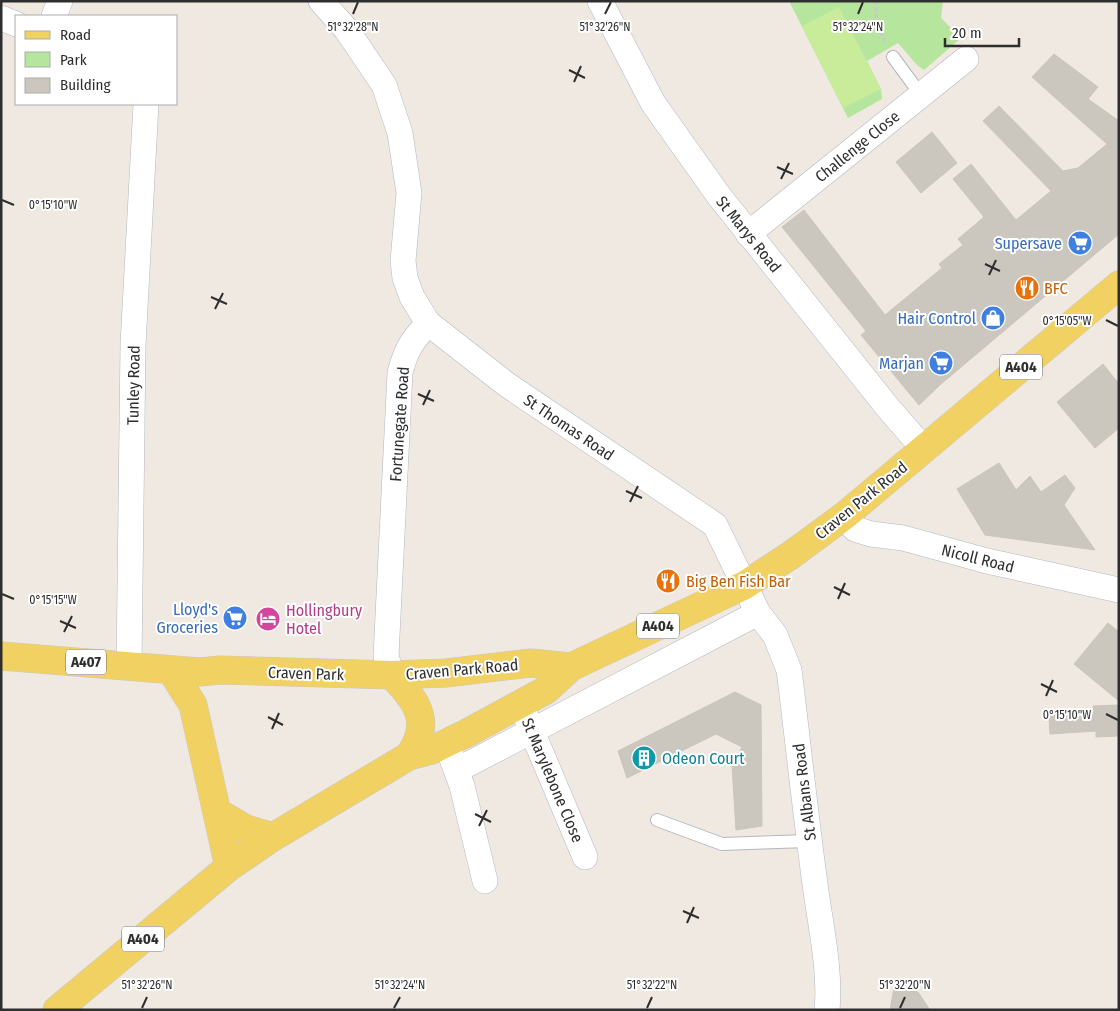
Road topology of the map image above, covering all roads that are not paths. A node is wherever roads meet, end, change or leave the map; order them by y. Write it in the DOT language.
graph roads {
  1 [pos="60,1"];
  2 [pos="321,1"];
  3 [pos="600,1"];
  4 [pos="54,15"];
  5 [pos="1,18"];
  6 [pos="15,24"];
  7 [pos="890,53"];
  8 [pos="966,58"];
  9 [pos="921,95"];
  10 [pos="146,105"];
  11 [pos="748,234"];
  12 [pos="1119,285"];
  13 [pos="428,323"];
  14 [pos="924,449"];
  15 [pos="844,516"];
  16 [pos="714,524"];
  17 [pos="745,584"];
  18 [pos="1119,590"];
  19 [pos="758,613"];
  20 [pos="1,656"];
  21 [pos="129,666"];
  22 [pos="572,668"];
  23 [pos="171,670"];
  24 [pos="220,670"];
  25 [pos="392,675"];
  26 [pos="520,704"];
  27 [pos="193,705"];
  28 [pos="532,731"];
  29 [pos="446,743"];
  30 [pos="408,756"];
  31 [pos="457,770"];
  32 [pos="216,812"];
  33 [pos="658,820"];
  34 [pos="272,837"];
  35 [pos="809,841"];
  36 [pos="585,858"];
  37 [pos="229,867"];
  38 [pos="485,881"];
  39 [pos="57,1010"];
  40 [pos="827,1010"];
  1 -- 4 [label="street"];
  2 -- 13 [label="street"];
  3 -- 11 [label="street, St Marys Road"];
  5 -- 6 [label="street"];
  7 -- 9 [label="lane"];
  8 -- 9 [label="street, Challenge Close"];
  9 -- 11 [label="street, Challenge Close"];
  10 -- 21 [label="street, Tunley Road"];
  11 -- 14 [label="street, St Marys Road"];
  12 -- 14 [label="main road, Craven Park Road / A404"];
  13 -- 16 [label="street, St Thomas Road"];
  13 -- 25 [label="street, Fortunegate Road"];
  14 -- 15 [label="main road, Craven Park Road / A404"];
  15 -- 17 [label="main road, Craven Park Road / A404"];
  15 -- 18 [label="street, Nicoll Road"];
  16 -- 17 [label="street, St Albans Road"];
  17 -- 19 [label="street, St Albans Road"];
  17 -- 22 [label="main road, Craven Park Road / A404"];
  19 -- 28 [label="street"];
  19 -- 35 [label="street, St Albans Road"];
  20 -- 21 [label="main road, Craven Park / A407"];
  21 -- 23 [label="main road, Craven Park / A407"];
  22 -- 25 [label="main road, Craven Park Road"];
  22 -- 26 [label="main road, Craven Park Road / A404"];
  23 -- 24 [label="main road, Craven Park / A407"];
  23 -- 27 [label="main road"];
  24 -- 25 [label="main road, Craven Park"];
  24 -- 27 [label="main road"];
  25 -- 30 [label="main road, Craven Park Road"];
  26 -- 28 [label="street, St Marylebone Close"];
  26 -- 29 [label="main road, Craven Park Road / A404"];
  27 -- 32 [label="main road"];
  28 -- 31 [label="street"];
  28 -- 36 [label="street, St Marylebone Close"];
  29 -- 30 [label="main road, Craven Park Road / A404"];
  29 -- 31 [label="street"];
  30 -- 34 [label="main road, A404"];
  31 -- 38 [label="street"];
  32 -- 34 [label="main road"];
  32 -- 37 [label="main road"];
  33 -- 35 [label="lane"];
  34 -- 37 [label="main road, A404"];
  35 -- 40 [label="street, St Albans Road"];
  37 -- 39 [label="main road, A404"];
}
